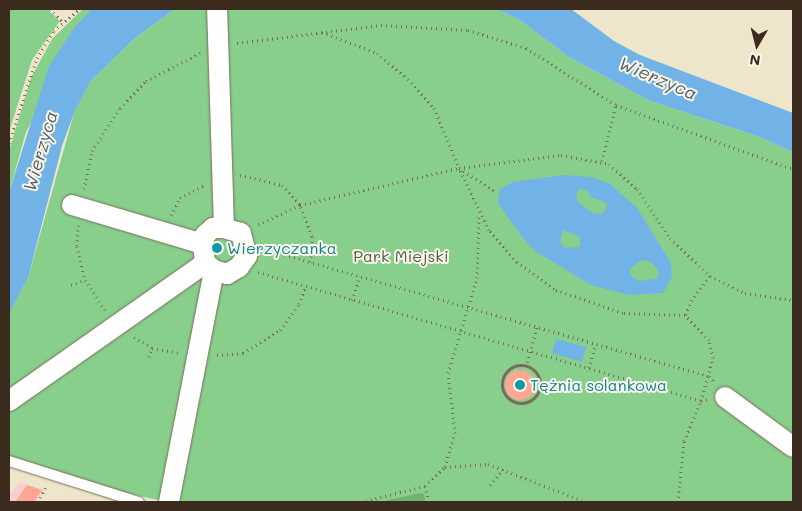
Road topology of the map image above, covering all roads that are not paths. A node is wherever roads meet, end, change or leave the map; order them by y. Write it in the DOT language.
graph roads {
  1 [pos="217,9"];
  2 [pos="75,207"];
  3 [pos="224,228"];
  4 [pos="207,259"];
  5 [pos="725,396"];
  6 [pos="9,401"];
  7 [pos="793,447"];
  8 [pos="9,461"];
  9 [pos="139,502"];
  10 [pos="169,502"];
  1 -- 3 [label="street"];
  2 -- 4 [label="street"];
  3 -- 4 [label="street"];
  3 -- 4 [label="street"];
  4 -- 6 [label="street"];
  4 -- 10 [label="street"];
  5 -- 7 [label="street"];
  8 -- 9 [label="lane"];
}
